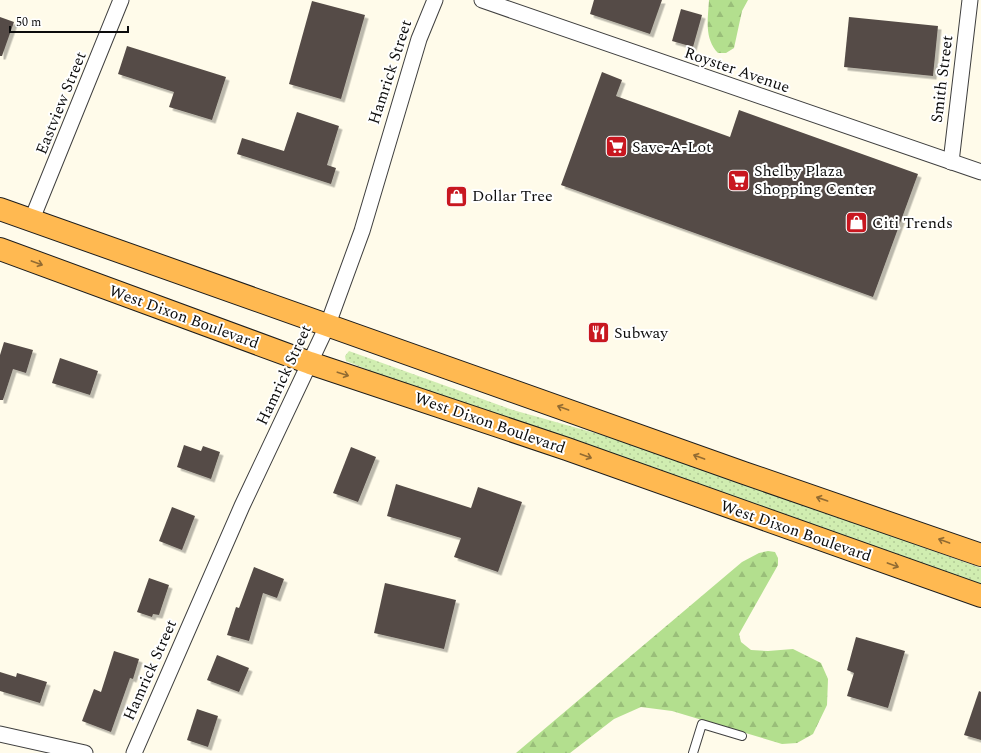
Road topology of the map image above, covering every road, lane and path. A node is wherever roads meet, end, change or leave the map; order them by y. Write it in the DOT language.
graph roads {
  1 [pos="121,0"];
  2 [pos="435,0"];
  3 [pos="482,0"];
  4 [pos="970,0"];
  5 [pos="951,162"];
  6 [pos="981,172"];
  7 [pos="0,209"];
  8 [pos="32,219"];
  9 [pos="1,252"];
  10 [pos="328,324"];
  11 [pos="310,363"];
  12 [pos="981,555"];
  13 [pos="981,596"];
  14 [pos="0,734"];
  15 [pos="742,736"];
  16 [pos="86,753"];
  17 [pos="134,753"];
  18 [pos="693,753"];
  1 -- 8 [label="street, Eastview Street"];
  2 -- 10 [label="street, Hamrick Street"];
  3 -- 5 [label="street, Royster Avenue"];
  4 -- 5 [label="street, Smith Street"];
  5 -- 6 [label="street, Royster Avenue"];
  7 -- 8 [label="highway"];
  8 -- 10 [label="highway"];
  9 -- 11 [label="highway, West Dixon Boulevard, one-way"];
  10 -- 11 [label="street, Hamrick Street"];
  12 -- 10 [label="highway, one-way"];
  11 -- 13 [label="highway, West Dixon Boulevard, one-way"];
  11 -- 17 [label="street, Hamrick Street"];
  14 -- 16 [label="street"];
  15 -- 18 [label="lane"];
}
